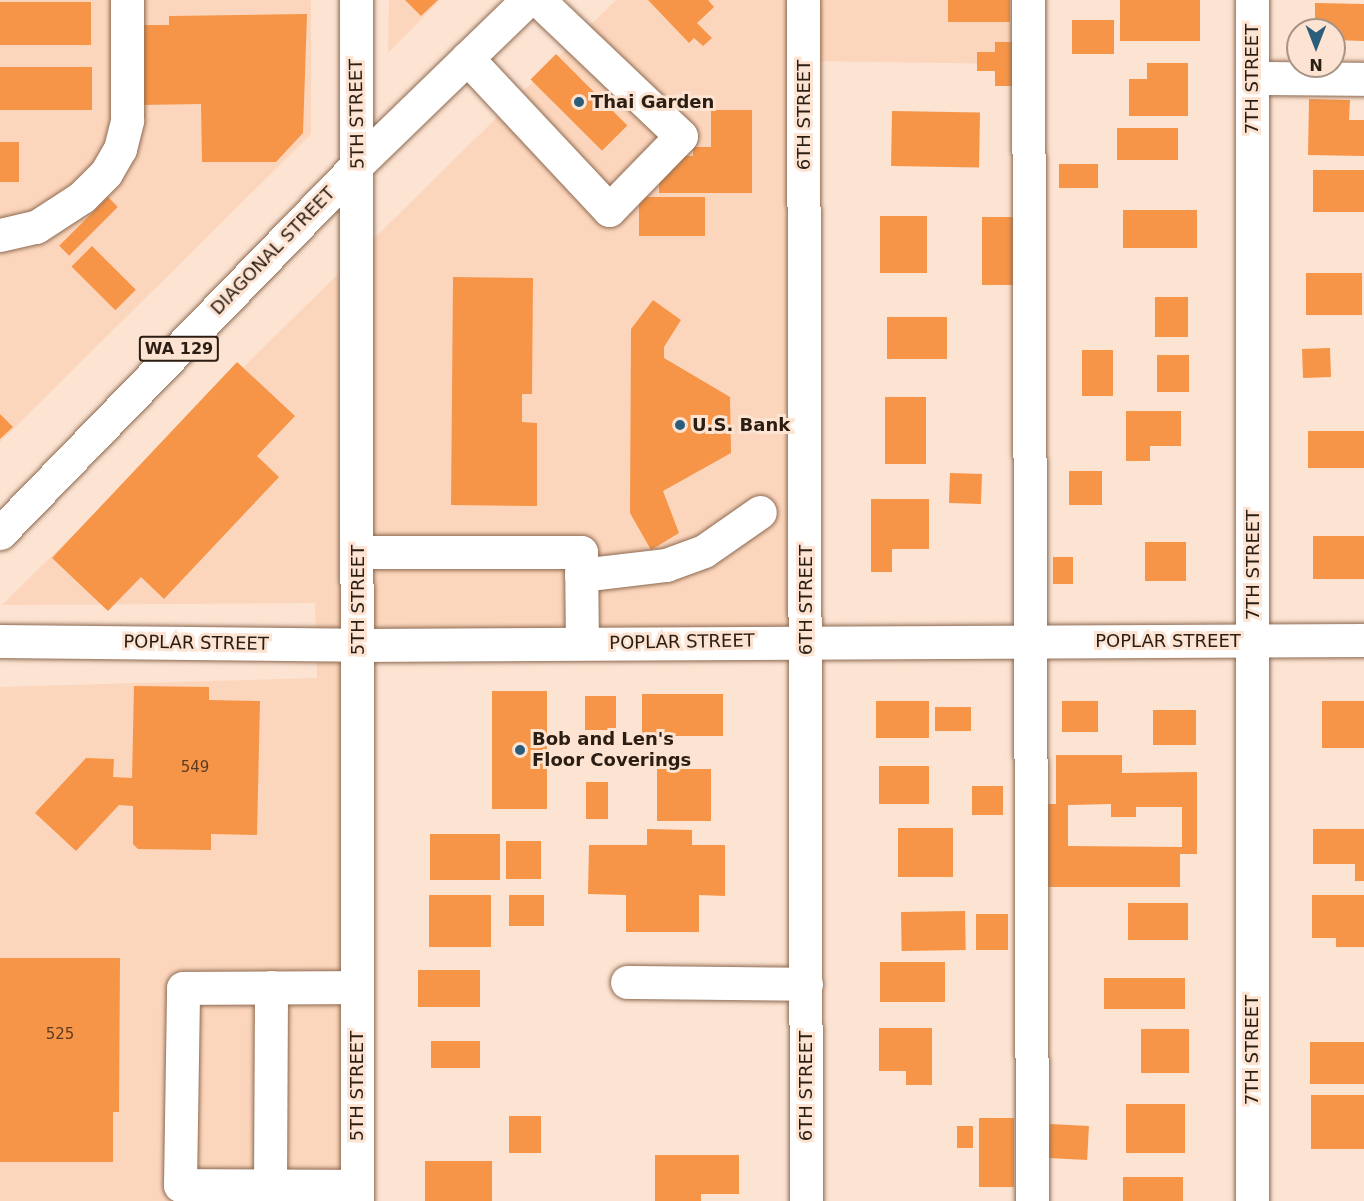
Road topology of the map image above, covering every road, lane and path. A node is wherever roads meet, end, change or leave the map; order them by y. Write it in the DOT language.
graph roads {
  1 [pos="127,0"];
  2 [pos="356,0"];
  3 [pos="527,0"];
  4 [pos="538,0"];
  5 [pos="803,0"];
  6 [pos="1028,0"];
  7 [pos="1252,0"];
  8 [pos="467,58"];
  9 [pos="1252,78"];
  10 [pos="1364,79"];
  11 [pos="358,164"];
  12 [pos="0,235"];
  13 [pos="760,512"];
  14 [pos="0,533"];
  15 [pos="358,552"];
  16 [pos="581,575"];
  17 [pos="1364,640"];
  18 [pos="0,641"];
  19 [pos="806,641"];
  20 [pos="1032,641"];
  21 [pos="1253,641"];
  22 [pos="582,643"];
  23 [pos="358,645"];
  24 [pos="627,982"];
  25 [pos="806,984"];
  26 [pos="271,987"];
  27 [pos="357,987"];
  28 [pos="270,1186"];
  29 [pos="357,1193"];
  30 [pos="806,1201"];
  31 [pos="1032,1201"];
  32 [pos="1252,1201"];
  1 -- 12 [label="street"];
  2 -- 11 [label="street, 5TH STREET"];
  3 -- 8 [label="street, DIAGONAL STREET / WA 129"];
  4 -- 8 [label="street"];
  5 -- 19 [label="street, 6TH STREET"];
  6 -- 20 [label="street"];
  7 -- 9 [label="street, 7TH STREET"];
  8 -- 11 [label="street, DIAGONAL STREET / WA 129"];
  9 -- 10 [label="street"];
  9 -- 21 [label="street, 7TH STREET"];
  11 -- 14 [label="street, DIAGONAL STREET / WA 129"];
  11 -- 15 [label="street, 5TH STREET"];
  13 -- 16 [label="street"];
  15 -- 16 [label="street"];
  15 -- 23 [label="street, 5TH STREET"];
  16 -- 22 [label="street"];
  17 -- 21 [label="street, POPLAR STREET"];
  18 -- 23 [label="street, POPLAR STREET"];
  19 -- 20 [label="street, POPLAR STREET"];
  19 -- 22 [label="street, POPLAR STREET"];
  19 -- 25 [label="street, 6TH STREET"];
  20 -- 21 [label="street, POPLAR STREET"];
  20 -- 31 [label="street"];
  21 -- 32 [label="street, 7TH STREET"];
  22 -- 23 [label="street, POPLAR STREET"];
  23 -- 27 [label="street, 5TH STREET"];
  24 -- 25 [label="street"];
  25 -- 30 [label="street, 6TH STREET"];
  26 -- 27 [label="street"];
  26 -- 28 [label="street"];
  26 -- 28 [label="street"];
  27 -- 29 [label="street, 5TH STREET"];
  28 -- 29 [label="street"];
}
